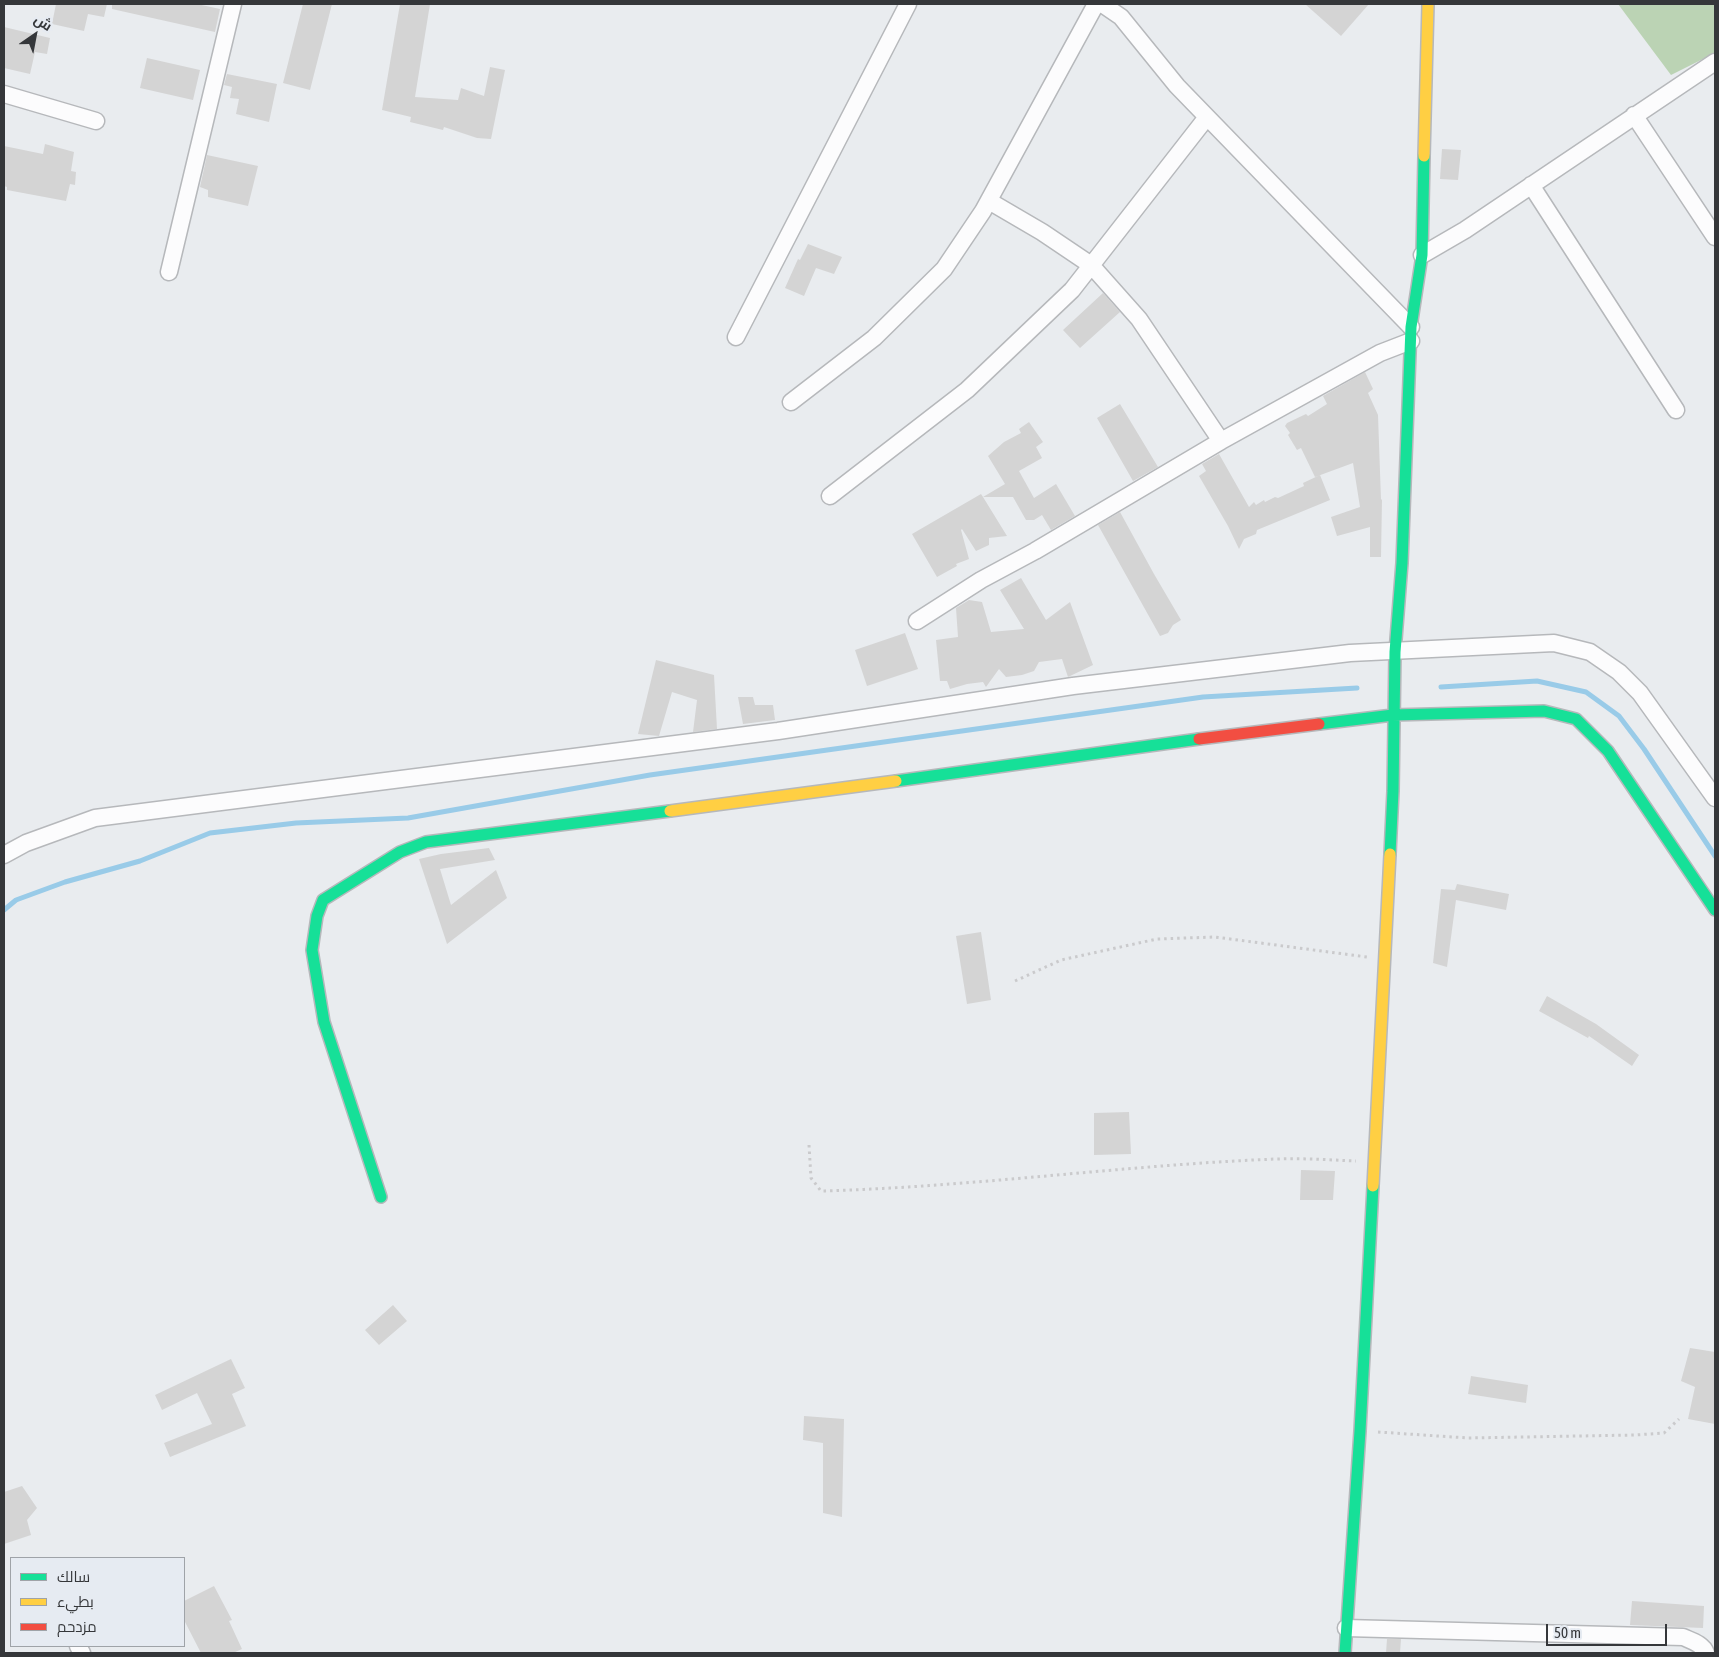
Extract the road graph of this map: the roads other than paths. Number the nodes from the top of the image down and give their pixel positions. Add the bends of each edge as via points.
1 (233, 4) edge
2 (908, 4) edge
3 (1096, 4) edge
4 (1102, 4) edge
5 (1428, 4) edge
6 (1715, 62) edge
7 (4, 94) edge
8 (1634, 115) junction
9 (1207, 117) junction
10 (96, 121) dead end
11 (1531, 186) junction
12 (989, 200) junction
13 (1715, 237) edge
14 (1422, 255) junction
15 (1091, 266) junction
16 (169, 272) dead end
17 (1411, 334) junction
18 (736, 337) dead end
19 (791, 402) dead end
20 (1676, 410) dead end
21 (1221, 441) junction
22 (830, 496) dead end
23 (917, 621) dead end
24 (1395, 652) junction
25 (1393, 715) junction
26 (1715, 798) edge
27 (4, 855) edge
28 (1715, 910) edge
29 (381, 1197) dead end
30 (1346, 1628) junction
31 (1345, 1653) edge
32 (1706, 1653) edge

1 - 16 street
2 - 18 street
3 - 12 street
4 - 9 street via 1121,17 1177,86
5 - 14 street
6 - 8 street
7 - 10 street
8 - 11 street
8 - 13 street
9 - 15 street
9 - 17 street
11 - 14 street
11 - 20 street
12 - 15 street
12 - 19 street via 944,269 874,338
14 - 17 street
15 - 21 street via 1139,319
15 - 22 street via 1072,290 967,390
17 - 21 street
17 - 24 street via 1402,563
21 - 23 street via 981,580
24 - 25 street
24 - 26 street via 1554,643 1590,652 1619,672 1640,693
24 - 27 street via 1350,653 1074,686 778,731 95,818 26,843
25 - 28 street via 1544,711 1576,719 1608,751
25 - 29 street via 426,842 400,852 323,900 312,950 324,1022
25 - 30 street via 1394,791 1360,1431
30 - 31 street
30 - 32 street via 1683,1637 1698,1644

